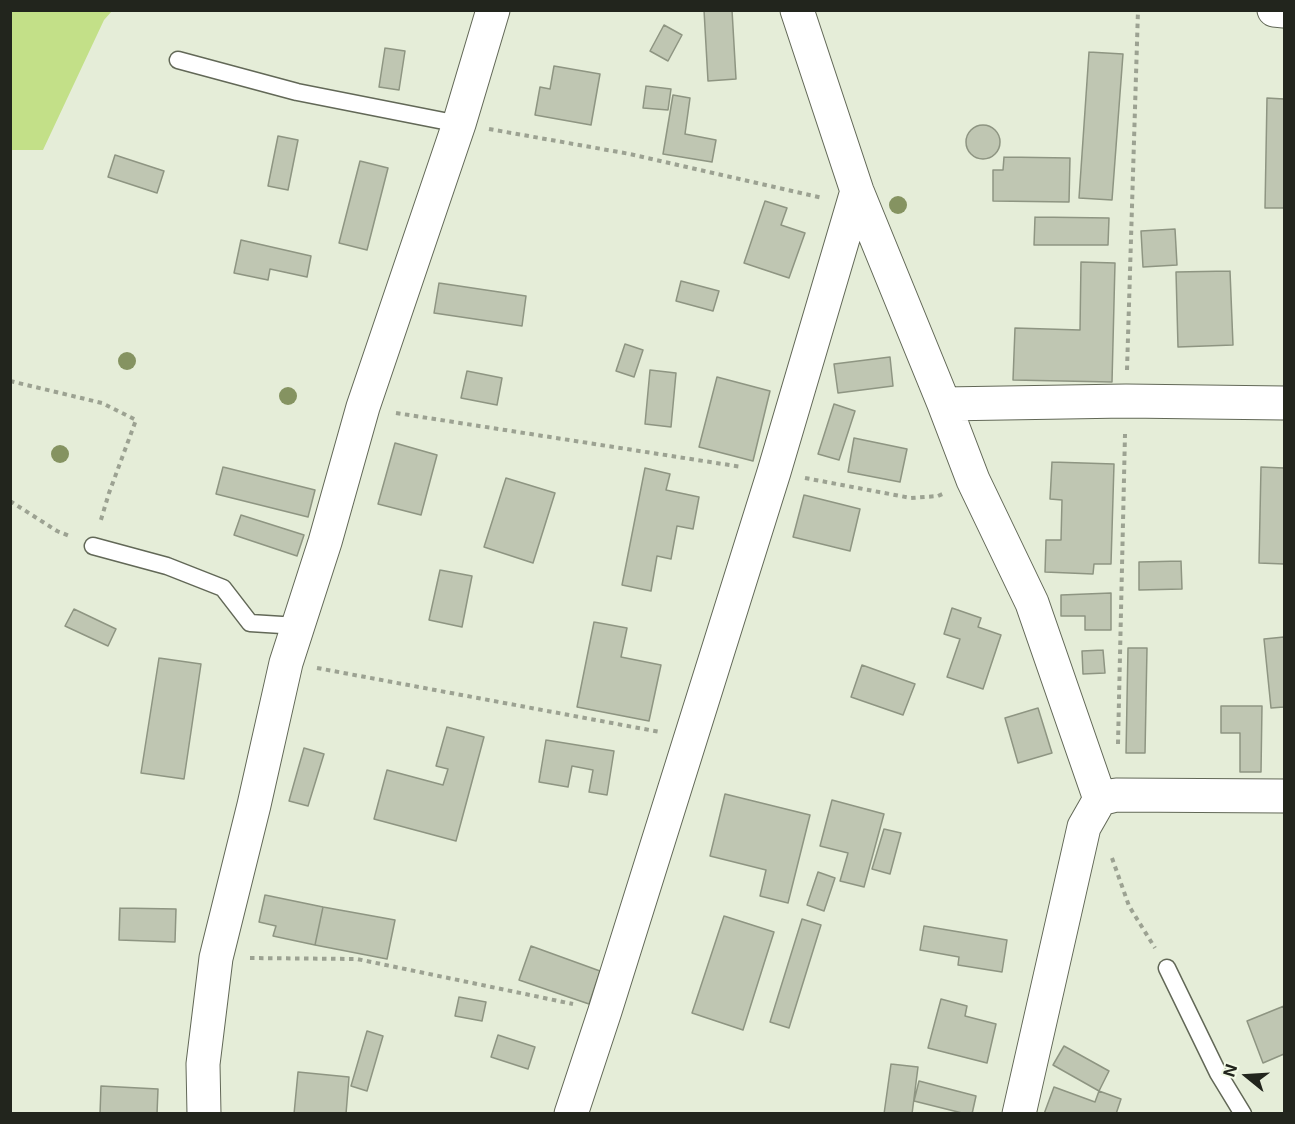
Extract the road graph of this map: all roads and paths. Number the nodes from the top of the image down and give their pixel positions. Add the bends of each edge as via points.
1 (493, 10) edge
2 (797, 10) edge
3 (1138, 10) edge
4 (1274, 10) edge
5 (1284, 11) edge
6 (178, 60) dead end
7 (459, 124) junction
8 (855, 197) junction
9 (10, 381) edge
10 (1126, 401) junction
11 (1284, 403) edge
12 (944, 404) junction
13 (363, 408) junction
14 (774, 472) junction
15 (973, 480) junction
16 (10, 501) edge
17 (93, 546) junction
18 (298, 626) junction
19 (286, 663) junction
20 (691, 738) junction
21 (1284, 796) edge
22 (1108, 797) junction
23 (1084, 827) junction
24 (216, 958) junction
25 (1167, 968) joint
26 (605, 1011) junction
27 (204, 1113) edge
28 (571, 1113) edge
29 (1018, 1113) edge
30 (1244, 1113) edge

1 - 7 street
2 - 8 street
3 - 10 path
4 - 5 street
6 - 7 lane via 297,92
7 - 8 path via 630,154 806,195
7 - 13 street
8 - 12 street
8 - 14 street
9 - 17 path via 102,403 136,420
10 - 11 street
10 - 12 street
10 - 22 path
12 - 15 street
13 - 14 path
13 - 18 street
14 - 15 path via 911,498 938,496
14 - 20 street
15 - 22 street via 1032,603
16 - 17 path via 57,531
17 - 18 lane via 167,566 224,588 250,623
18 - 19 street
19 - 20 path
19 - 24 street
20 - 26 street
21 - 22 street
22 - 23 street
23 - 25 path via 1109,848 1129,906
23 - 29 street
24 - 26 path via 357,959
24 - 27 street via 203,1064
25 - 30 lane via 1218,1073
26 - 28 street

